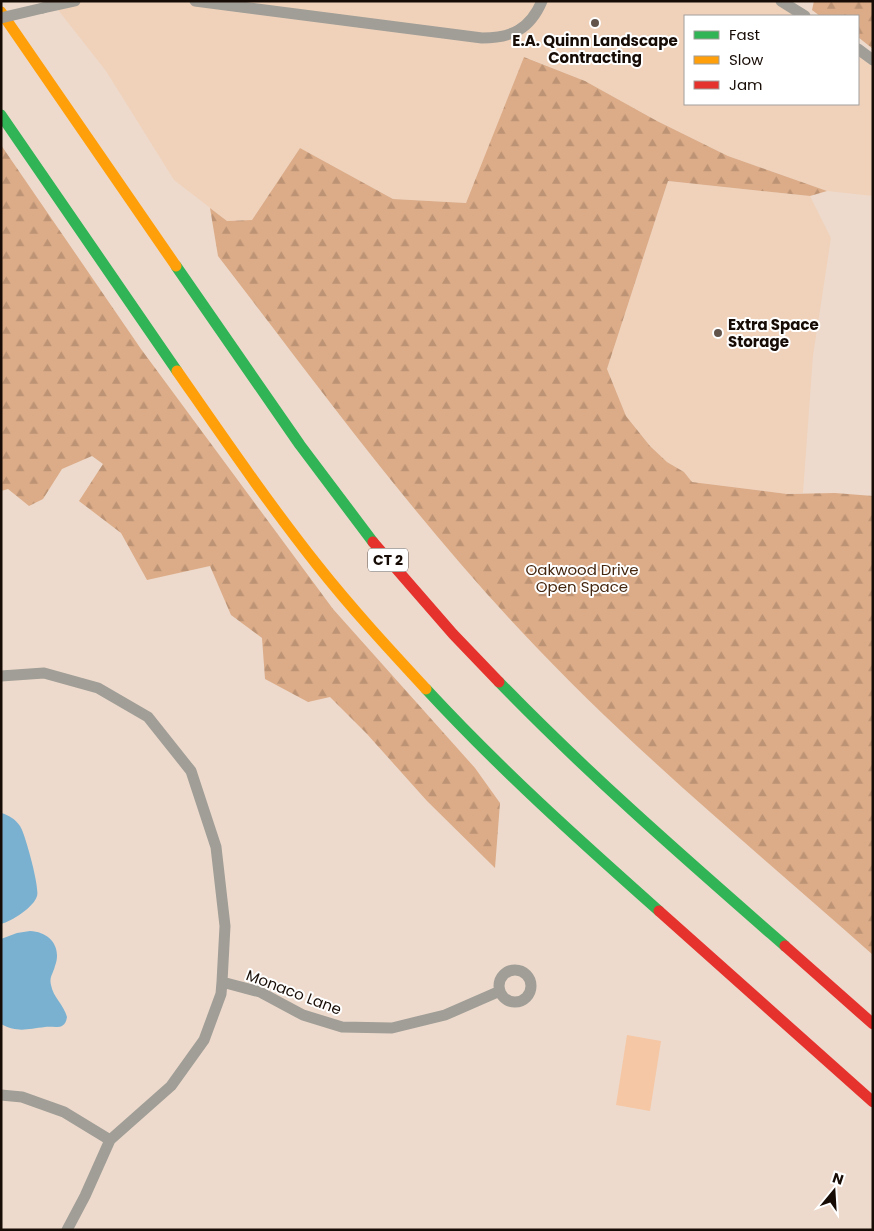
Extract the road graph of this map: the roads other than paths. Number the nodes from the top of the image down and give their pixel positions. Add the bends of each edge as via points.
1 (75, 1) edge
2 (195, 1) edge
3 (542, 1) edge
4 (781, 1) edge
5 (1, 12) edge
6 (803, 15) edge
7 (1, 18) edge
8 (859, 50) edge
9 (873, 60) edge
10 (1, 115) edge
11 (1, 676) edge
12 (222, 982) junction
13 (500, 991) dead end
14 (873, 1024) edge
15 (1, 1095) edge
16 (873, 1102) edge
17 (110, 1140) junction
18 (67, 1230) edge

1 - 7 street, bridge
2 - 3 street via 492,38 523,28
4 - 6 street
5 - 14 highway, CT 2 via 292,434 412,588 511,696 567,751
8 - 9 street
10 - 16 highway via 262,493 324,574 395,656 471,738 538,803
11 - 12 street via 44,673 98,688 148,717 191,771 216,847 225,926
12 - 13 street, Monaco Lane via 260,992 303,1015 342,1027 392,1028 446,1015
12 - 17 street via 221,994 200,1046 171,1086
15 - 17 street via 22,1097 64,1112
17 - 18 street

